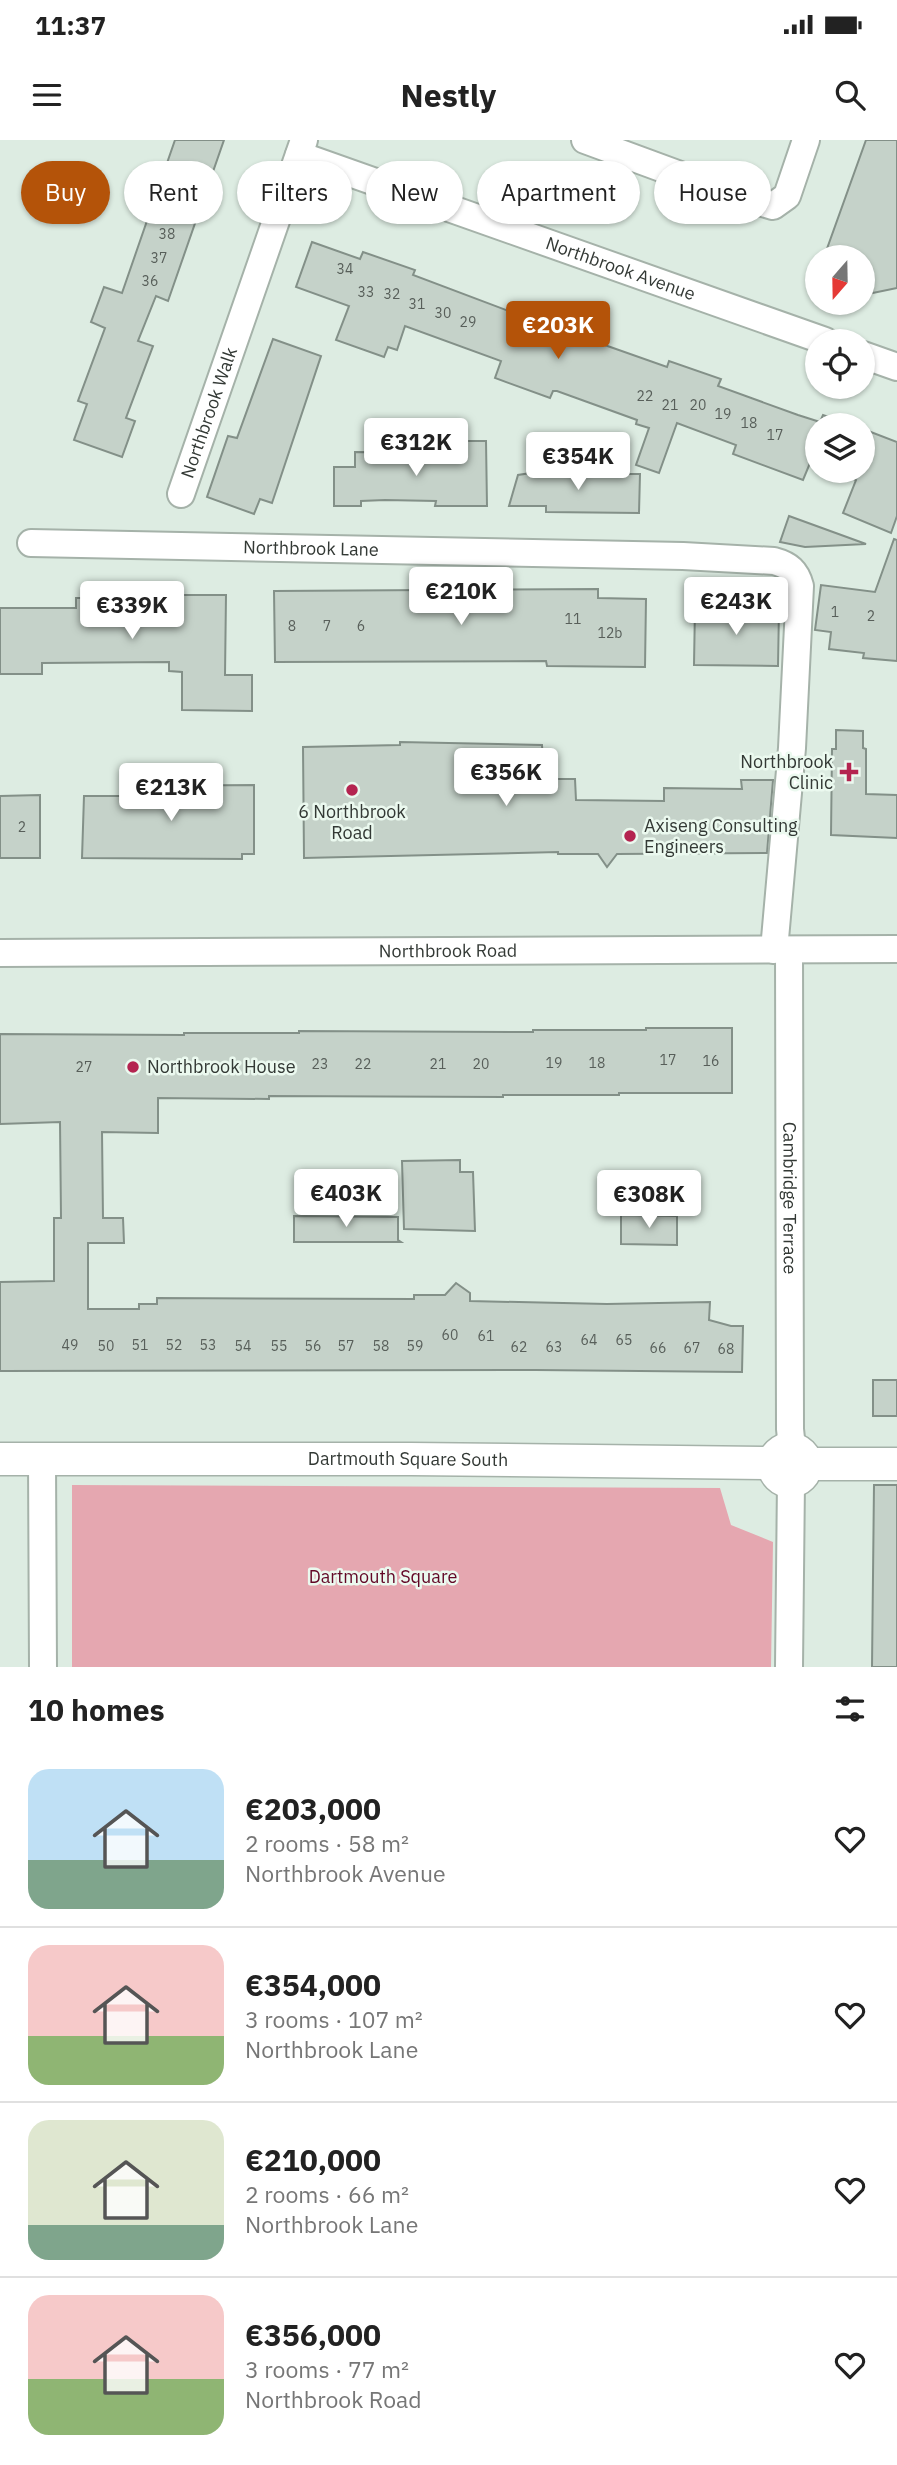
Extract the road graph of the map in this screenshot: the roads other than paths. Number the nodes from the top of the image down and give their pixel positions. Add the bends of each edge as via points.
1 (585, 140) edge
2 (806, 140) edge
3 (302, 148) edge
4 (239, 332) joint
5 (805, 334) edge
6 (875, 360) edge
7 (897, 368) edge
8 (181, 494) dead end
9 (31, 543) dead end
10 (897, 949) edge
11 (781, 950) junction
12 (0, 953) edge
13 (0, 1459) edge
14 (42, 1459) junction
15 (791, 1464) junction
16 (897, 1464) edge
17 (43, 1667) edge
18 (789, 1667) edge

1 - 2 street via 773,206 787,196
3 - 4 street, Northbrook Avenue
3 - 5 street, Northbrook Avenue
4 - 8 street, Northbrook Walk
6 - 7 street
9 - 11 street, Northbrook Lane via 683,556 774,561 787,566 797,574 800,586
10 - 11 street, Northbrook Road
11 - 12 street, Northbrook Road
11 - 15 street, Cambridge Terrace
13 - 14 street, Dartmouth Square South
14 - 15 street, Dartmouth Square South
14 - 17 street
15 - 16 street, Dartmouth Square South
15 - 18 street, Cambridge Terrace

